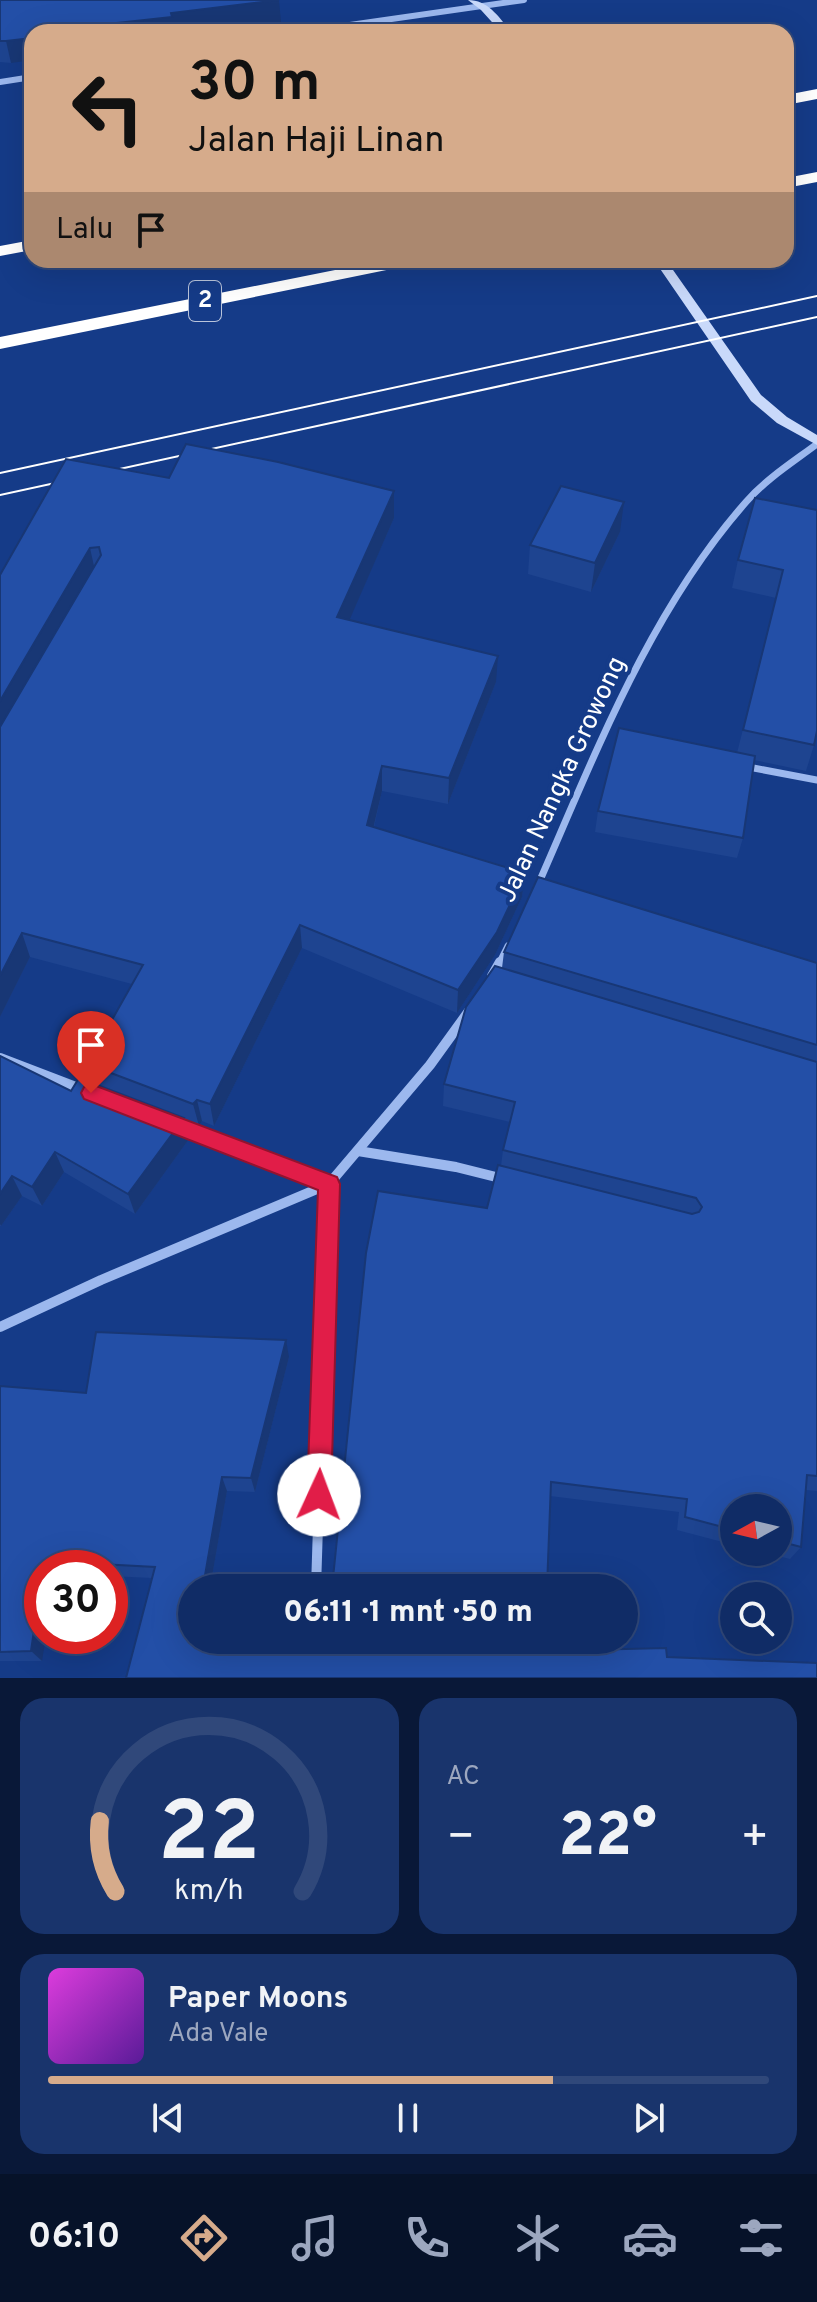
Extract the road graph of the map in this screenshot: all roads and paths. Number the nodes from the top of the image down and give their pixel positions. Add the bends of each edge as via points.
1 (473, 0) edge
2 (524, 0) edge
3 (485, 8) junction
4 (362, 24) edge
5 (499, 24) edge
6 (24, 78) edge
7 (0, 82) edge
8 (817, 94) edge
9 (794, 98) edge
10 (817, 177) edge
11 (794, 181) edge
12 (24, 246) edge
13 (0, 251) edge
14 (371, 268) edge
15 (665, 268) edge
16 (0, 343) edge
17 (817, 443) edge
18 (747, 501) junction
19 (761, 504) edge
20 (604, 739) junction
21 (619, 742) edge
22 (726, 763) edge
23 (817, 780) edge
24 (535, 893) edge
25 (516, 931) edge
26 (505, 985) edge
27 (473, 1004) edge
28 (0, 1058) edge
29 (91, 1093) edge
30 (165, 1122) edge
31 (358, 1151) junction
32 (517, 1182) edge
33 (329, 1184) junction
34 (0, 1327) edge
35 (316, 1574) edge

1 - 3 street
2 - 3 street
3 - 4 street
3 - 5 street
6 - 7 street
8 - 9 highway
10 - 11 highway
12 - 13 highway
14 - 16 highway, 2
15 - 17 street via 756,398
17 - 18 street, Jalan Nangka Growong
18 - 19 street
18 - 20 street, Jalan Nangka Growong via 679,594
20 - 21 street
20 - 24 street, Jalan Nangka Growong
22 - 23 street
25 - 26 street, Jalan Nangka Growong via 490,980
27 - 31 street
28 - 29 street
30 - 33 street
31 - 32 street
31 - 33 street
33 - 34 street
33 - 35 street

